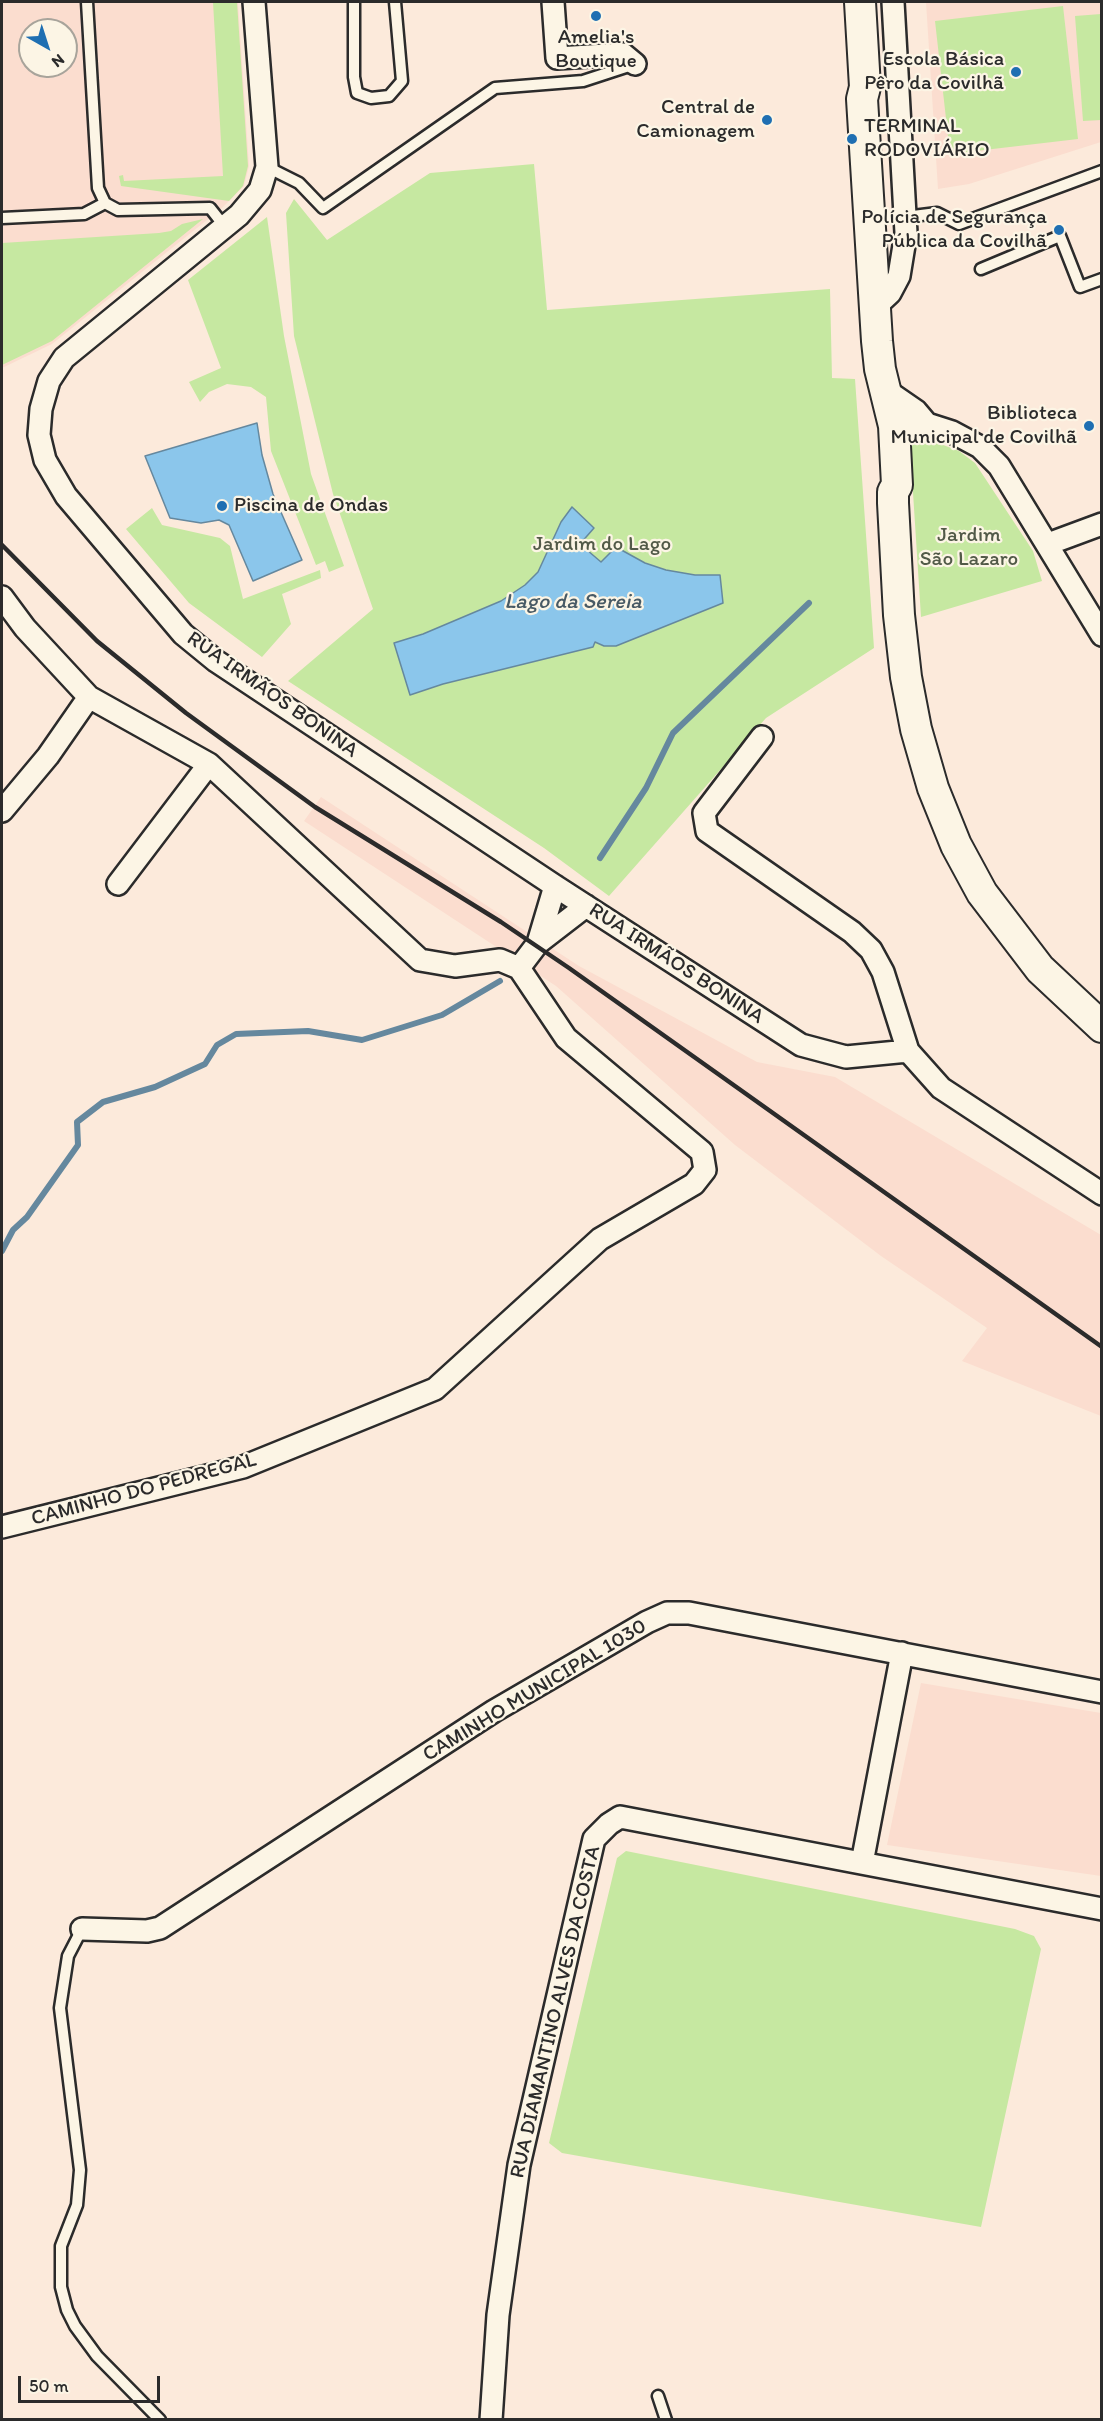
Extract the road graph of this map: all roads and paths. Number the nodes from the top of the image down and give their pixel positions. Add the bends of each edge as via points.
1 (87, 2) edge
2 (254, 2) edge
3 (354, 2) edge
4 (395, 2) edge
5 (553, 2) edge
6 (860, 2) edge
7 (893, 2) edge
8 (635, 64) joint
9 (267, 167) junction
10 (1101, 171) edge
11 (105, 203) junction
12 (905, 217) junction
13 (2, 218) edge
14 (225, 227) junction
15 (981, 269) dead end
16 (1101, 279) edge
17 (875, 307) junction
18 (888, 403) junction
19 (927, 423) junction
20 (893, 492) junction
21 (1101, 524) edge
22 (1048, 544) junction
23 (2, 597) edge
24 (1101, 635) edge
25 (89, 697) junction
26 (762, 737) dead end
27 (209, 764) junction
28 (2, 811) edge
29 (118, 884) dead end
30 (555, 886) junction
31 (586, 906) junction
32 (538, 943) junction
33 (519, 968) junction
34 (1101, 1027) edge
35 (908, 1052) junction
36 (1101, 1194) edge
37 (2, 1527) edge
38 (902, 1653) junction
39 (1101, 1692) edge
40 (862, 1863) junction
41 (1101, 1909) edge
42 (82, 1929) joint
43 (658, 2396) dead end
44 (160, 2420) edge
45 (491, 2420) edge
46 (666, 2420) edge

1 - 11 lane via 98,188
2 - 9 street, RUA IRMÃOS BONINA
3 - 4 lane via 354,77 357,93 370,98 389,96 402,81
5 - 8 street via 557,58 623,54
6 - 17 main road
7 - 12 street
8 - 9 lane via 583,81 495,88 323,208 299,183
9 - 14 street, RUA IRMÃOS BONINA via 260,190
10 - 12 lane via 959,224 937,213
11 - 13 lane via 84,214
11 - 14 lane via 118,210 210,208
12 - 17 street via 899,276 890,293
14 - 30 street, RUA IRMÃOS BONINA via 64,358 49,381 41,409 39,435 45,460 66,496 183,634 216,661
15 - 16 lane via 1060,236 1080,287
17 - 18 main road
18 - 19 street via 916,411
18 - 19 street via 905,430
18 - 20 main road via 897,485
18 - 20 main road via 872,382 888,486
19 - 22 street via 980,447
20 - 34 main road via 906,678 933,788 960,854 1003,922 1040,969
21 - 22 street
22 - 24 street
23 - 25 street
25 - 27 street
25 - 28 street via 48,756
26 - 35 street via 704,813 707,831 852,932 871,950 883,972
27 - 29 street
27 - 33 street via 420,960 454,966 500,960
30 - 31 street, RUA IRMÃOS BONINA
30 - 32 street
31 - 32 street
31 - 35 street, RUA IRMÃOS BONINA via 801,1046 846,1057
32 - 33 street
33 - 37 street, CAMINHO DO PEDREGAL via 566,1038 702,1152 705,1170 694,1184 600,1239 435,1389 243,1467
35 - 36 street via 941,1088
38 - 39 street, CAMINHO MUNICIPAL 1030
38 - 40 street
38 - 42 street, CAMINHO MUNICIPAL 1030 via 689,1613 667,1613 494,1711 160,1928
40 - 41 street, RUA DIAMANTINO ALVES DA COSTA
40 - 45 street, RUA DIAMANTINO ALVES DA COSTA via 620,1817 594,1839 519,2165 498,2315
42 - 44 lane via 68,1956 60,2008 80,2170 77,2205 61,2246 61,2287 71,2318 97,2356
43 - 46 lane

